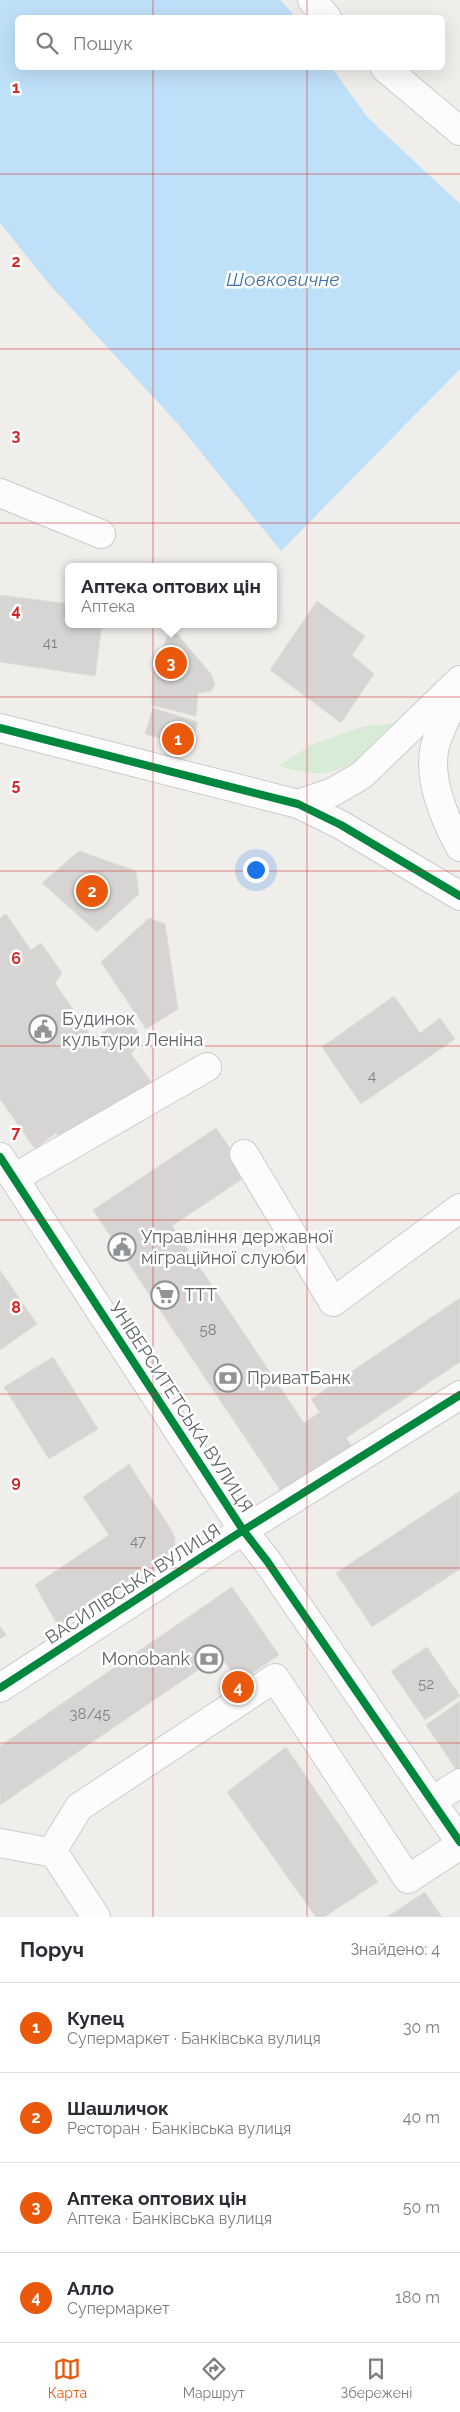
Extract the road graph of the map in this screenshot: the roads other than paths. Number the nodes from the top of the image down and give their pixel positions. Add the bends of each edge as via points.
1 (312, 0) edge
2 (324, 15) edge
3 (387, 70) edge
4 (460, 131) edge
5 (0, 493) edge
6 (101, 534) dead end
7 (460, 680) edge
8 (460, 688) edge
9 (0, 728) edge
10 (298, 804) junction
11 (460, 847) edge
12 (460, 896) edge
13 (207, 1067) dead end
14 (244, 1154) dead end
15 (7, 1167) edge
16 (460, 1208) edge
17 (460, 1395) edge
18 (243, 1530) junction
19 (0, 1688) edge
20 (460, 1783) edge
21 (432, 1801) junction
22 (0, 1843) edge
23 (460, 1844) edge
24 (51, 1852) junction
25 (96, 1917) edge

1 - 2 street
3 - 4 street
5 - 6 street
7 - 10 street via 362,775 333,792
8 - 11 street via 435,747 435,783 448,826
9 - 10 street
10 - 12 street via 341,825
13 - 15 street
14 - 16 street via 333,1302
15 - 18 street, УНІВЕРСИТЕТСЬКА ВУЛИЦЯ
17 - 18 street, ВАСИЛІВСЬКА ВУЛИЦЯ
18 - 19 street, ВАСИЛІВСЬКА ВУЛИЦЯ
18 - 21 street, УНІВЕРСИТЕТСЬКА ВУЛИЦЯ
20 - 21 street
21 - 23 street, УНІВЕРСИТЕТСЬКА ВУЛИЦЯ
22 - 24 street
23 - 24 street via 408,1879 275,1678 79,1807
24 - 25 street

